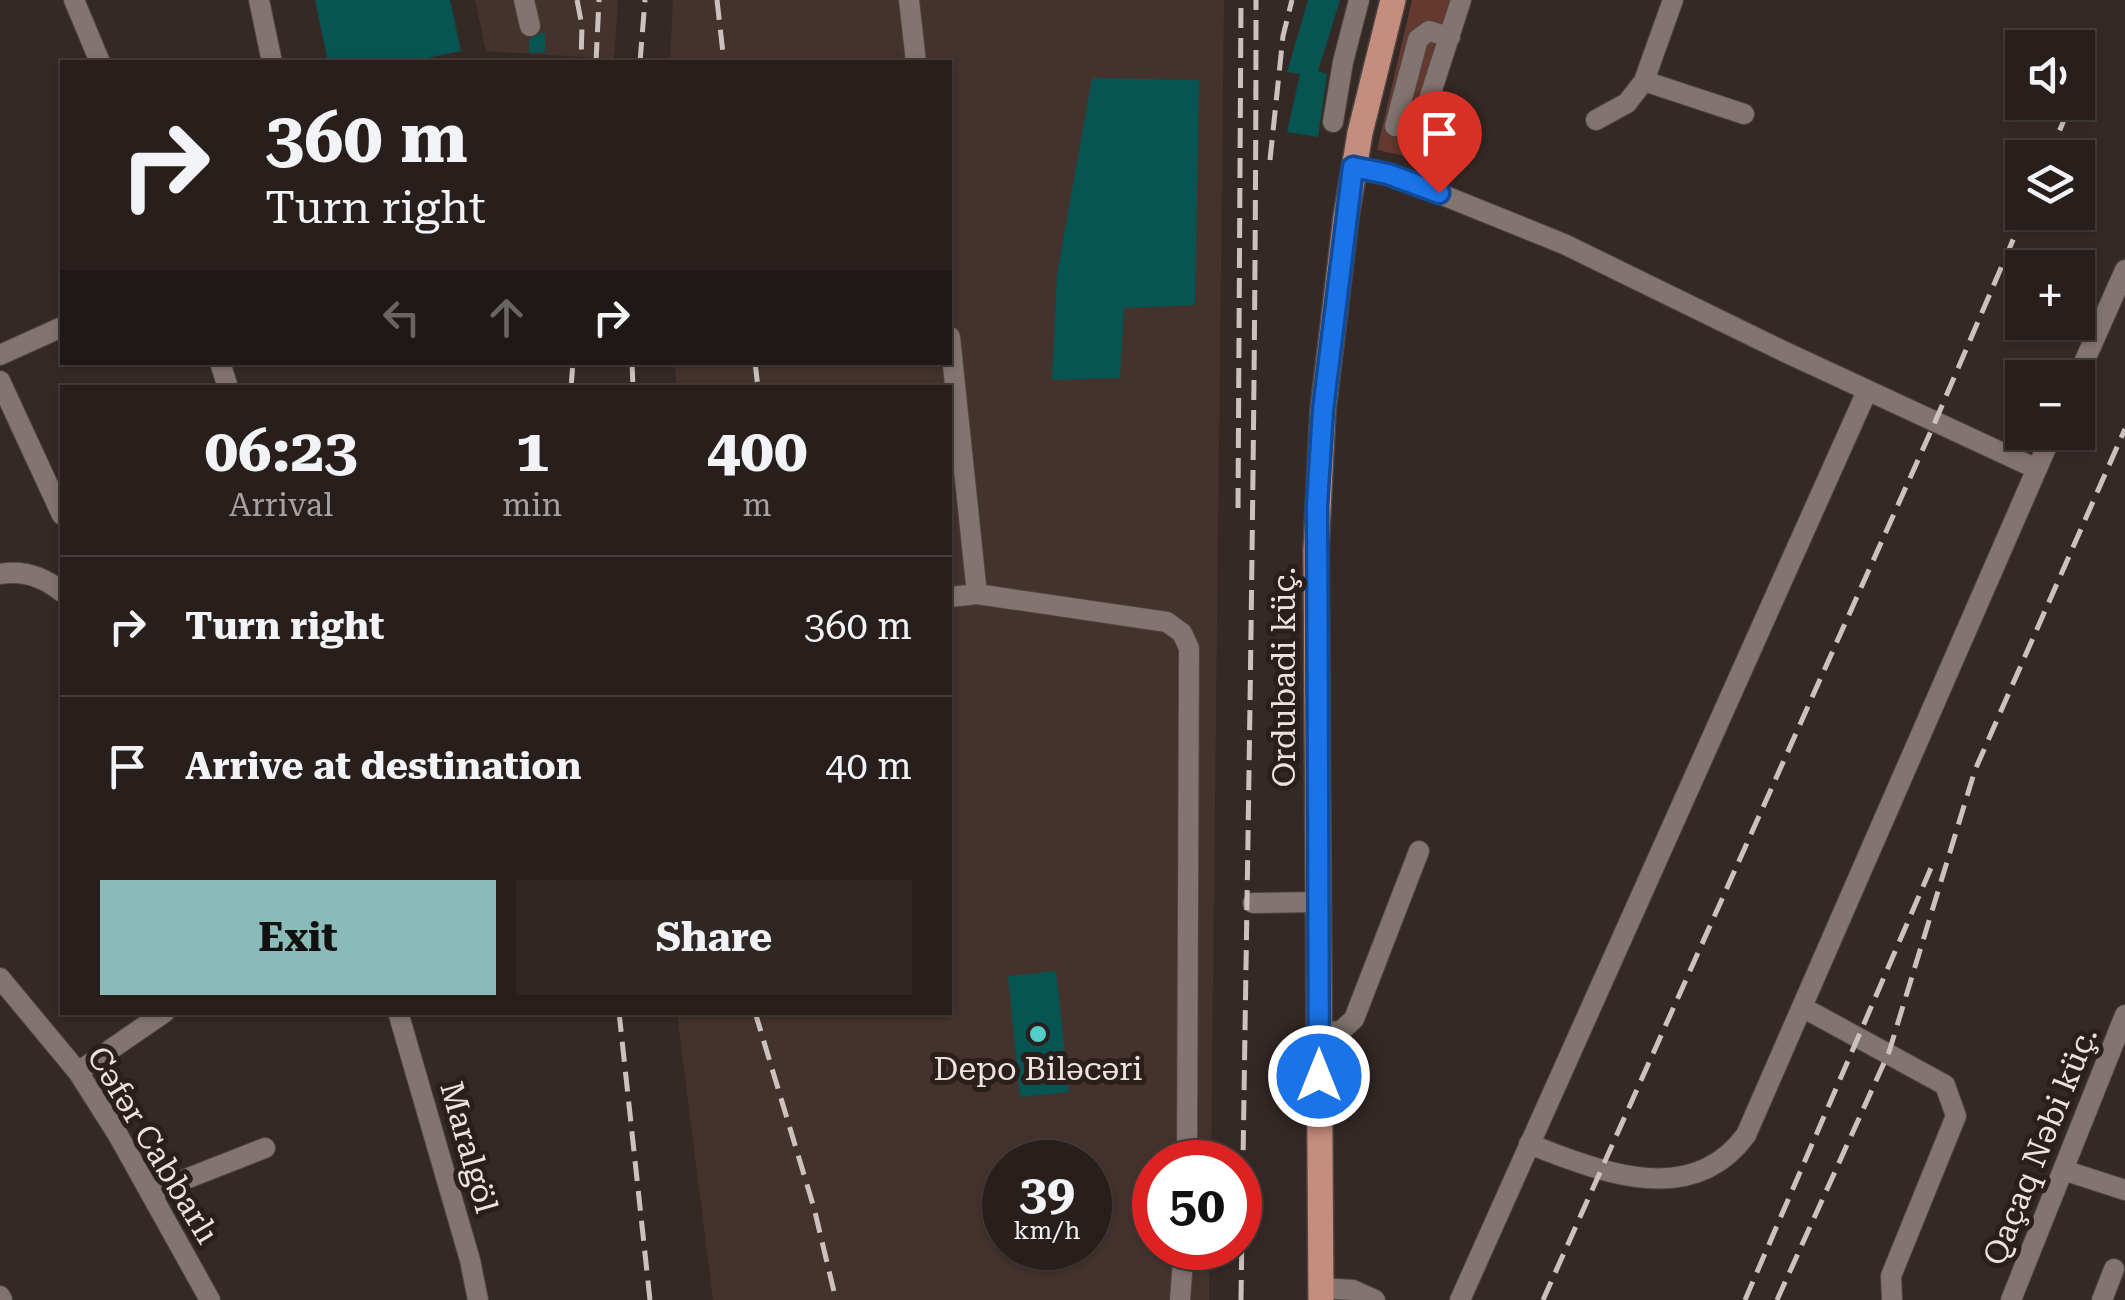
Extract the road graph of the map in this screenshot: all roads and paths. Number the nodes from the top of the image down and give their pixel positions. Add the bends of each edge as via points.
1 (74, 0) edge
2 (260, 0) edge
3 (524, 0) edge
4 (909, 0) edge
5 (1359, 0) edge
6 (1393, 0) edge
7 (1462, 0) edge
8 (1667, 2) edge
9 (1352, 24) junction
10 (530, 26) dead end
11 (1385, 32) junction
12 (1450, 36) junction
13 (99, 60) edge
14 (272, 60) edge
15 (916, 60) edge
16 (1644, 82) junction
17 (1428, 102) dead end
18 (1744, 114) dead end
19 (1596, 120) dead end
20 (1333, 122) dead end
21 (1395, 126) dead end
22 (1353, 167) junction
23 (2125, 270) edge
24 (60, 328) edge
25 (952, 354) edge
26 (0, 356) edge
27 (2086, 360) edge
28 (0, 381) edge
29 (1867, 391) junction
30 (2045, 450) edge
31 (2037, 469) junction
32 (60, 511) edge
33 (0, 574) edge
34 (60, 590) edge
35 (976, 594) junction
36 (952, 596) edge
37 (1419, 851) dead end
38 (1318, 902) junction
39 (1252, 903) dead end
40 (0, 978) edge
41 (1802, 1007) junction
42 (161, 1015) edge
43 (399, 1015) edge
44 (2125, 1015) edge
45 (1318, 1034) junction
46 (78, 1072) junction
47 (1187, 1140) edge
48 (1529, 1144) junction
49 (264, 1148) dead end
50 (2063, 1170) junction
51 (2125, 1190) edge
52 (150, 1193) junction
53 (2114, 1269) dead end
54 (1182, 1270) edge
55 (1321, 1294) edge
56 (210, 1300) edge
57 (478, 1300) edge
58 (1180, 1300) edge
59 (1375, 1300) edge
60 (1460, 1300) edge
61 (1892, 1300) edge
62 (2011, 1300) edge
63 (2102, 1300) edge

1 - 13 street
2 - 14 street
3 - 10 street
4 - 15 street
5 - 9 street
6 - 11 main road, Ordubadi küç.
7 - 12 street
8 - 16 street
9 - 11 street
9 - 20 street
11 - 22 main road, Ordubadi küç.
12 - 17 street
12 - 21 street via 1428,30 1418,39
16 - 18 street
16 - 19 street via 1627,103
22 - 29 street via 1403,179 1564,244
22 - 38 main road, Ordubadi küç. via 1317,505
23 - 27 street
24 - 26 street
25 - 35 street
28 - 32 street
29 - 31 street
29 - 48 street
30 - 31 street
31 - 41 street
33 - 34 street via 16,571
35 - 36 street
35 - 47 street via 1166,622 1189,648
37 - 45 street via 1354,1019 1341,1031
38 - 39 street
38 - 45 main road, Ordubadi küç.
40 - 46 street, Cəfər Cabbarlı
41 - 48 street via 1746,1135 1713,1166 1669,1177 1623,1176
41 - 61 street via 1945,1085 1953,1102 1956,1116 1891,1276
42 - 46 street
43 - 57 street, Maralgöl
44 - 50 street, Qaçaq Nəbi küç.
45 - 55 main road, Ordubadi küç.
46 - 52 street, Cəfər Cabbarlı
48 - 60 street
49 - 52 street
50 - 51 street
50 - 62 street, Qaçaq Nəbi küç.
52 - 56 street, Cəfər Cabbarlı
53 - 63 street
54 - 58 street
55 - 59 street via 1353,1290

